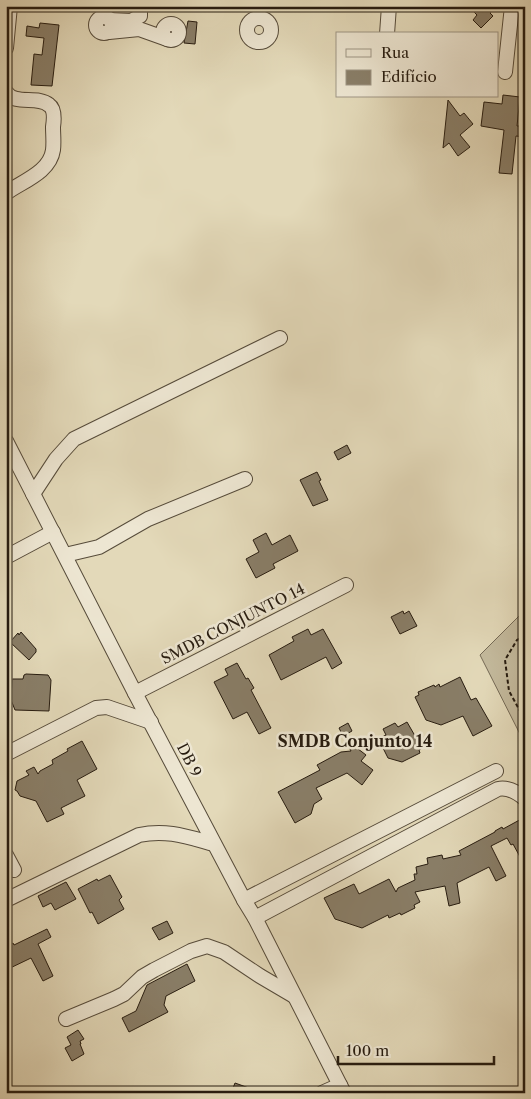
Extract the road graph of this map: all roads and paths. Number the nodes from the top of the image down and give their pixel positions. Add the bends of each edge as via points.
1 (10, 6) edge
2 (389, 6) edge
3 (512, 6) edge
4 (140, 11) edge
5 (386, 32) edge
6 (6, 48) edge
7 (505, 72) dead end
8 (6, 92) edge
9 (6, 192) edge
10 (280, 338) dead end
11 (6, 441) edge
12 (244, 479) dead end
13 (34, 494) junction
14 (53, 532) junction
15 (65, 555) junction
16 (6, 557) edge
17 (346, 585) dead end
18 (525, 636) edge
19 (135, 693) junction
20 (525, 720) edge
21 (151, 722) junction
22 (6, 754) edge
23 (496, 770) dead end
24 (525, 799) edge
25 (214, 844) junction
26 (6, 855) edge
27 (14, 870) dead end
28 (6, 900) edge
29 (244, 900) junction
30 (255, 918) junction
31 (294, 996) junction
32 (66, 1019) dead end
33 (342, 1089) edge
34 (322, 1093) edge

1 - 6 street
2 - 5 street
3 - 7 street
4 - 4 street via 149,23 171,24 164,29 163,35 167,39 139,29 109,26 131,21
8 - 9 street via 12,98 45,102 52,108 54,118 53,150 48,164
10 - 13 street via 74,440 56,459
11 - 13 street, DB 9
12 - 15 street via 154,516 100,547
13 - 14 street, DB 9
14 - 15 street, DB 9
14 - 16 street
15 - 19 street, DB 9
17 - 19 street, SMDB CONJUNTO 14
18 - 20 path via 517,640 504,660 509,691
19 - 21 street, DB 9
21 - 22 street via 107,707 96,708
21 - 25 street, DB 9
23 - 29 street
24 - 30 street via 512,790 498,790
25 - 28 street via 175,834 154,832 139,835
25 - 29 street, DB 9
26 - 27 street
29 - 30 street, DB 9
30 - 31 street, DB 9
31 - 32 street via 224,952 207,946 154,970 124,994
31 - 33 street, DB 9
33 - 34 street

